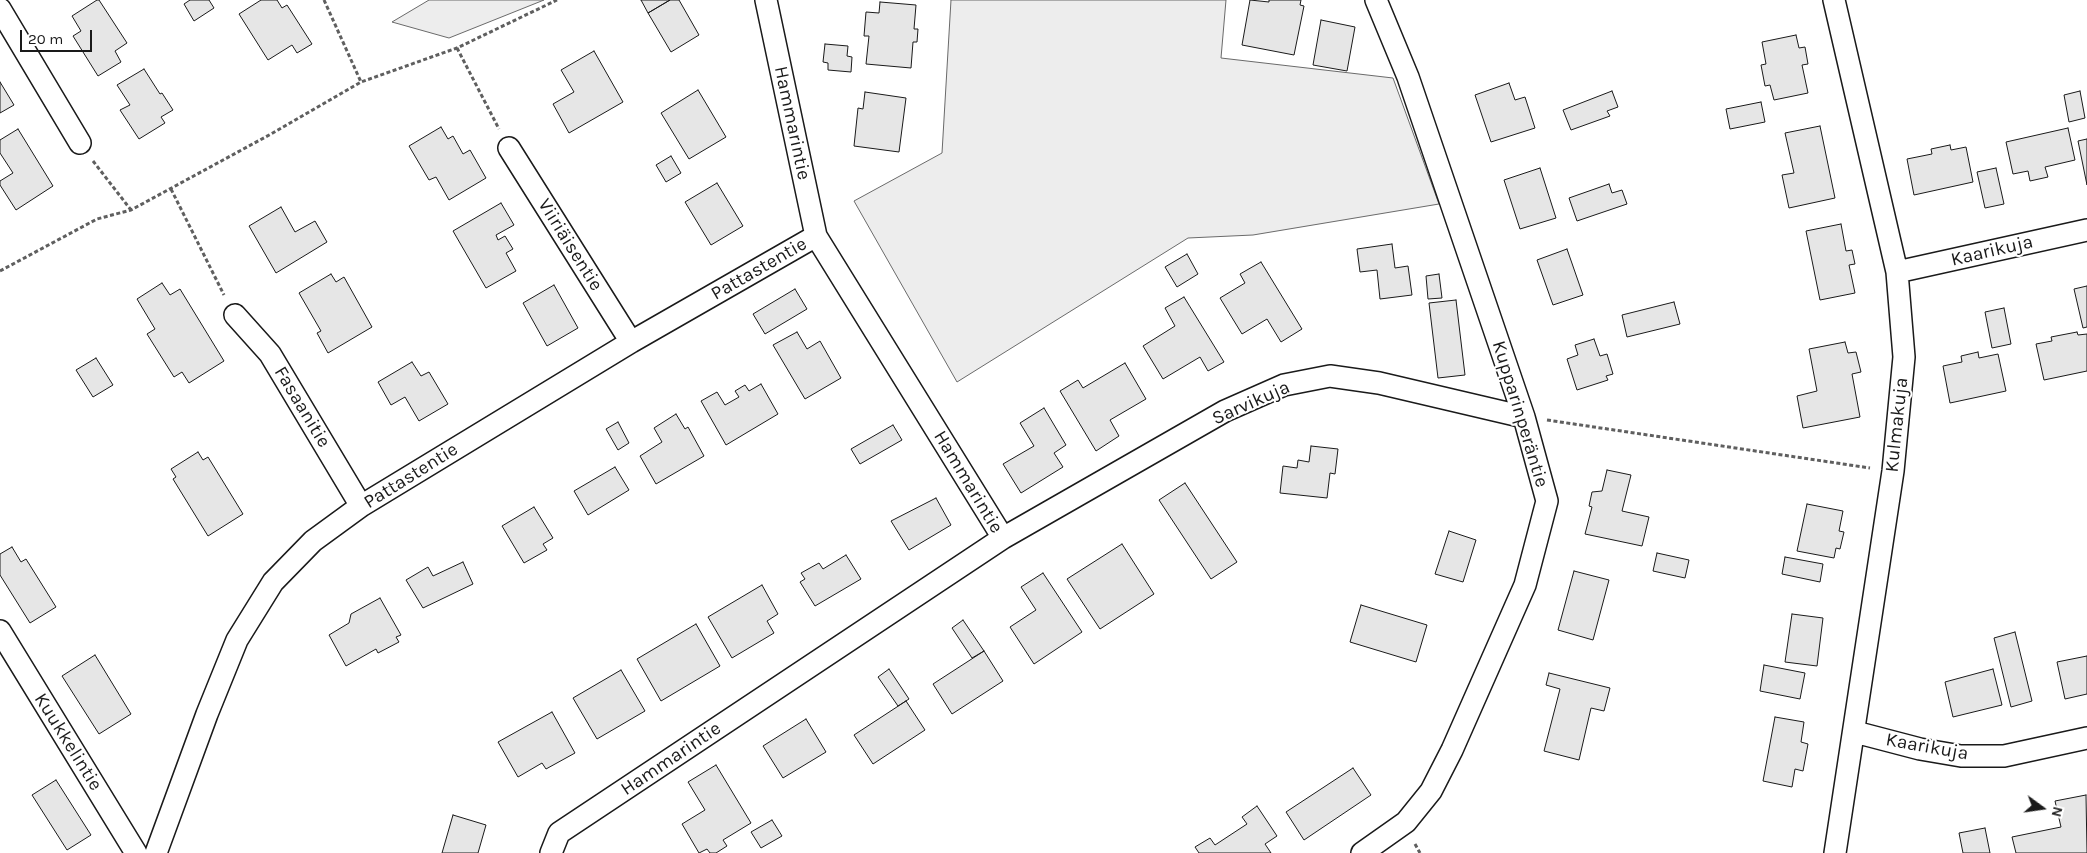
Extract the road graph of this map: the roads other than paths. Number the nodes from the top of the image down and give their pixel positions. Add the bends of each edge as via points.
1 (766, 0) edge
2 (1376, 0) edge
3 (1834, 0) edge
4 (0, 9) edge
5 (80, 143) road end
6 (509, 148) road end
7 (2087, 230) edge
8 (816, 236) junction
9 (1897, 272) junction
10 (235, 315) road end
11 (631, 342) junction
12 (1524, 417) junction
13 (361, 506) junction
14 (1003, 538) junction
15 (0, 631) edge
16 (1855, 732) junction
17 (2087, 738) edge
18 (136, 853) edge
19 (156, 853) edge
20 (552, 853) edge
21 (1362, 853) edge
22 (1835, 853) edge

1 - 8 street, Hammarintie
2 - 12 street, Kupparinperäntie via 1408,77
3 - 9 street, Kulmakuja
4 - 5 street
6 - 11 street, Viiriäisentie
7 - 9 street, Kaarikuja
8 - 11 street, Pattastentie
8 - 14 street, Hammarintie
9 - 16 street, Kulmakuja via 1904,357 1893,471
10 - 13 street, Fasaanitie via 270,354
11 - 13 street, Pattastentie
12 - 14 street, Sarvikuja via 1379,383 1330,376 1284,385 1225,411
12 - 21 street, Kupparinperäntie via 1547,501 1525,585 1431,791 1406,822
13 - 19 street, Pattastentie via 312,541 273,582 237,640
14 - 20 street, Hammarintie via 559,833
15 - 18 street, Kuukkelintie
16 - 17 street, Kaarikuja via 1961,756 2004,756
16 - 22 street, Kulmakuja

